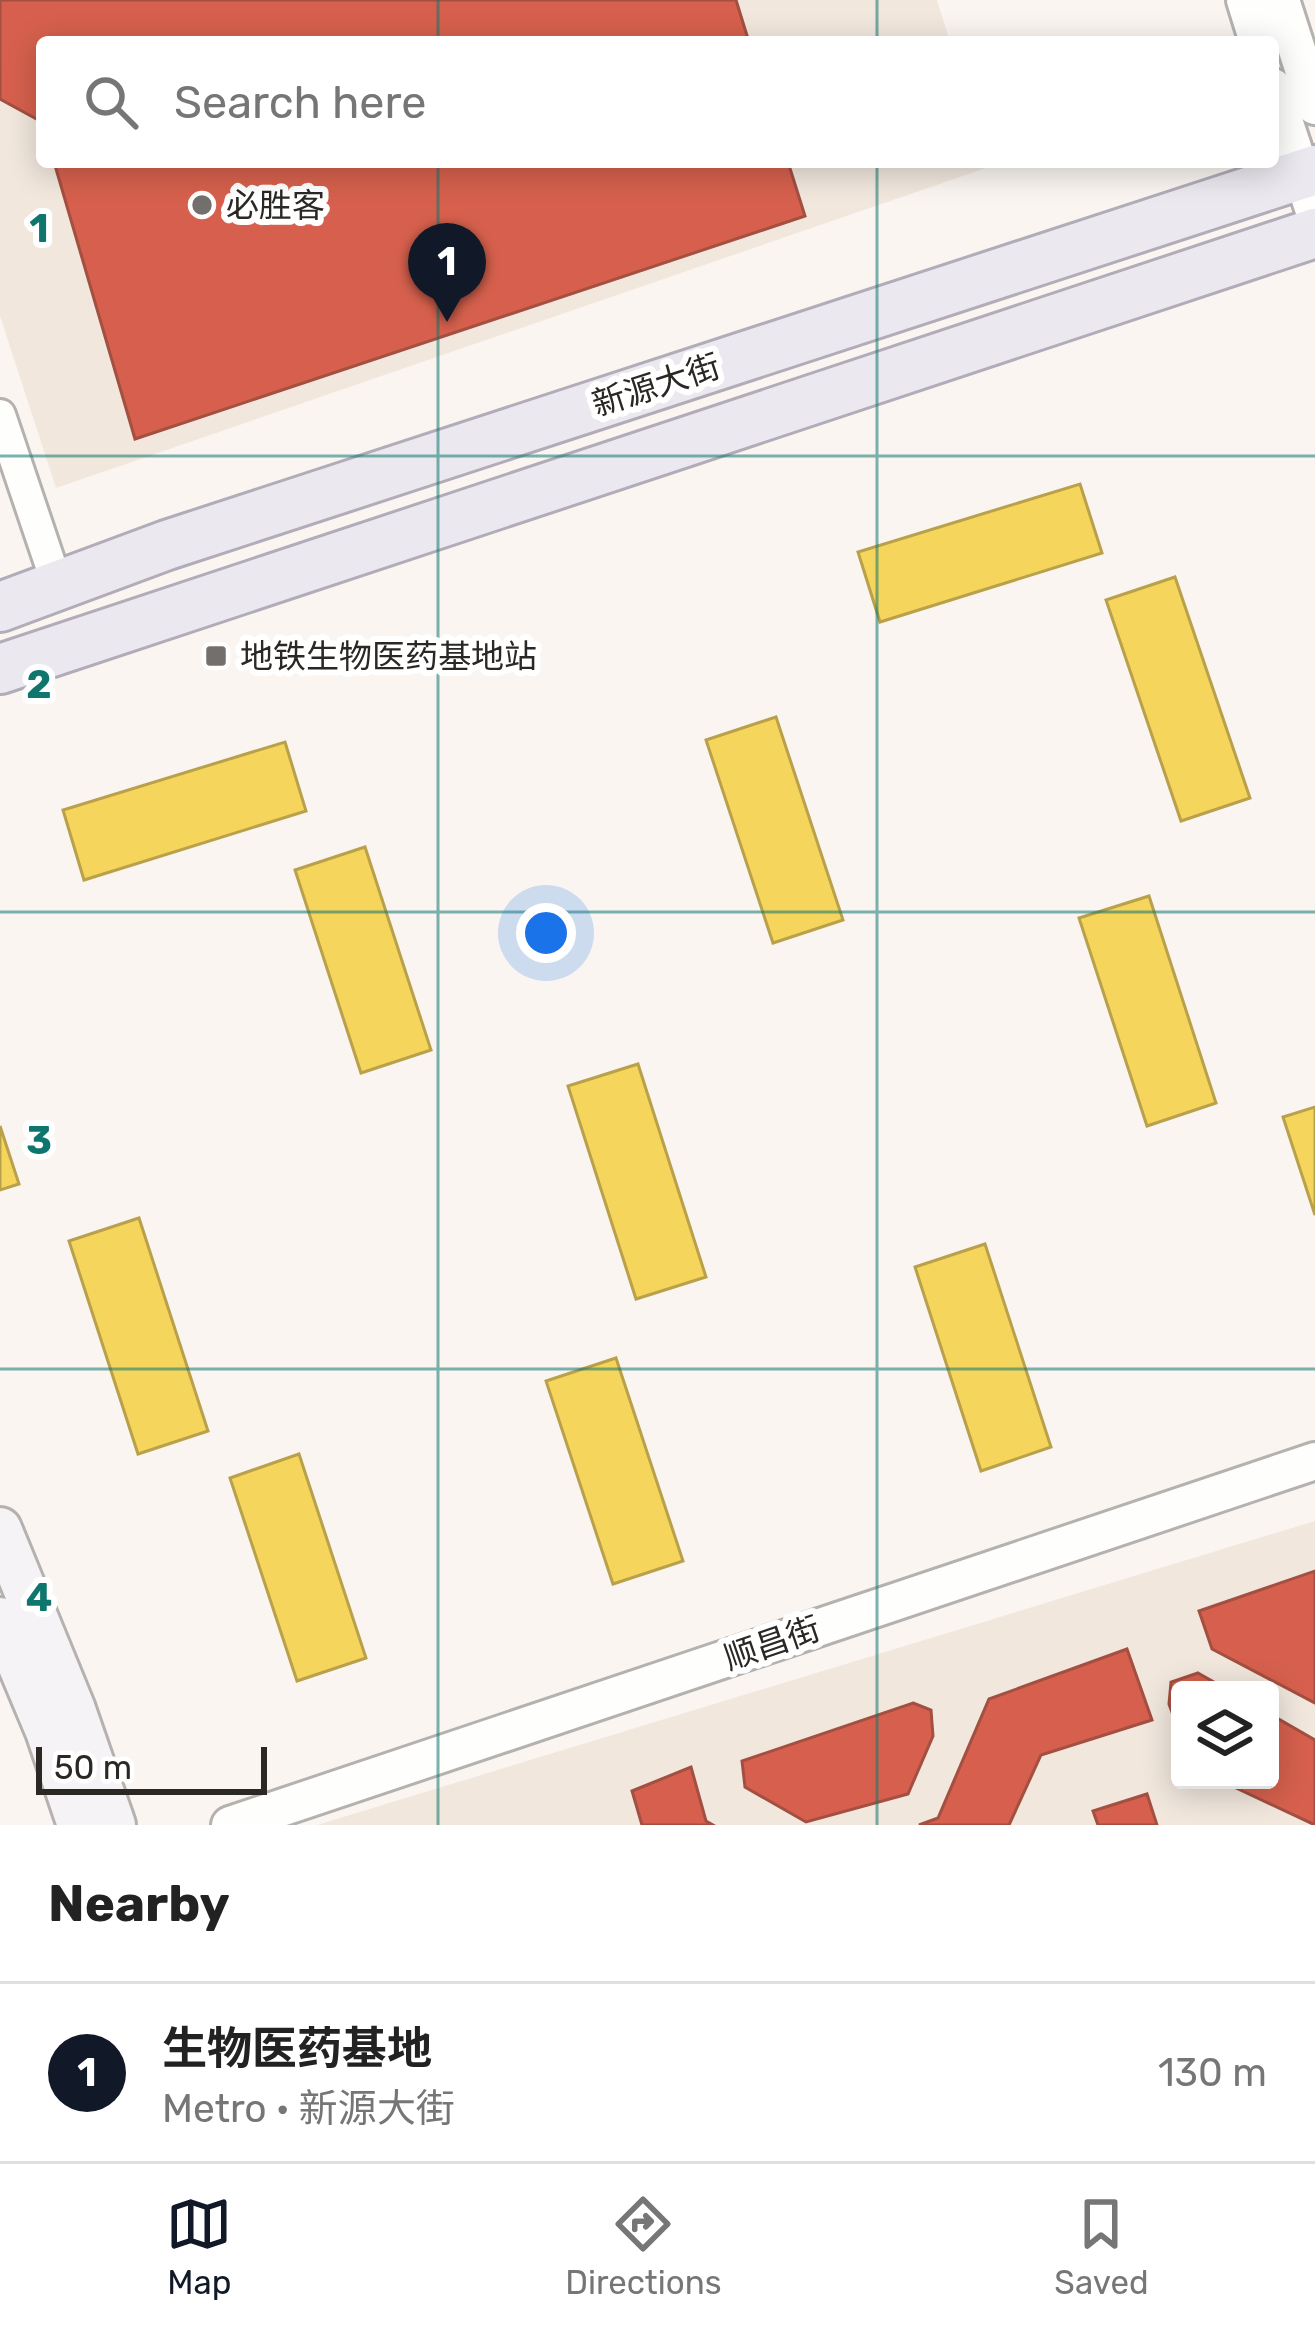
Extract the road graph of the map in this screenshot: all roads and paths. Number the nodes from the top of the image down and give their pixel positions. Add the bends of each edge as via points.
1 (1244, 0) edge
2 (1281, 0) edge
3 (1256, 36) edge
4 (1279, 103) edge
5 (1315, 106) edge
6 (1310, 186) edge
7 (1315, 233) edge
8 (0, 415) edge
9 (58, 587) junction
10 (0, 608) edge
11 (0, 669) edge
12 (1315, 1461) edge
13 (0, 1529) edge
14 (0, 1619) edge
15 (79, 1825) edge
16 (114, 1825) edge
17 (230, 1825) edge

1 - 3 street
2 - 5 street
4 - 6 street
6 - 9 main road, 新源大街 via 189,537
7 - 11 main road, 新源大街
8 - 9 street
9 - 10 main road, 新源大街
12 - 17 street, 顺昌街
13 - 16 main road
14 - 15 main road

